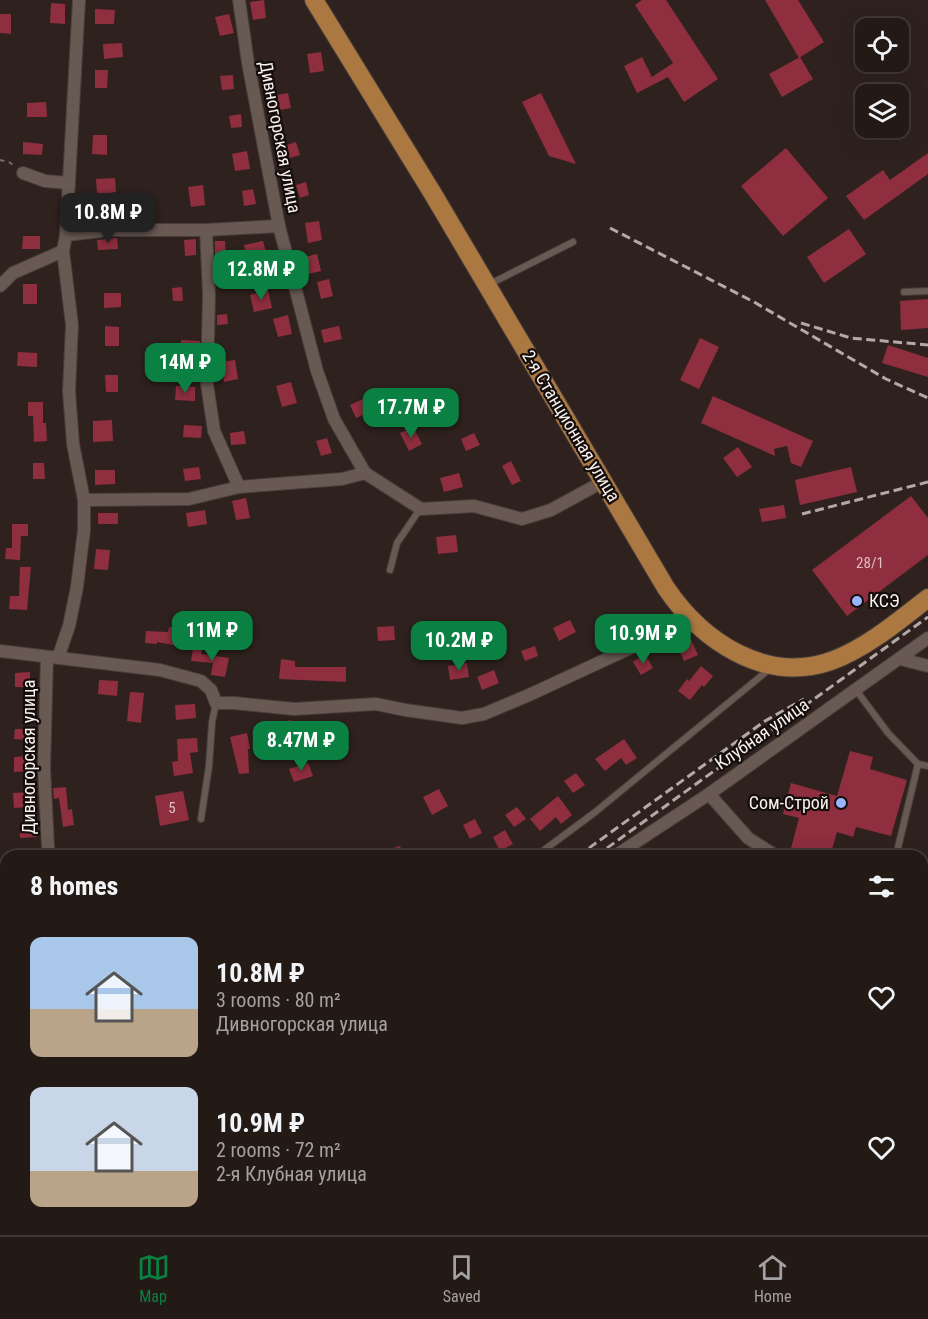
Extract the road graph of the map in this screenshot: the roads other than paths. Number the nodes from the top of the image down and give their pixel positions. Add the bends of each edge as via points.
1 (79, 0) edge
2 (239, 0) edge
3 (314, 0) edge
4 (23, 174) road end
5 (69, 183) junction
6 (279, 226) junction
7 (206, 230) junction
8 (66, 235) junction
9 (573, 242) dead end
10 (63, 251) junction
11 (488, 285) junction
12 (0, 286) edge
13 (928, 291) edge
14 (904, 292) dead end
15 (365, 472) junction
16 (604, 481) junction
17 (239, 487) junction
18 (84, 500) junction
19 (421, 508) junction
20 (390, 570) dead end
21 (928, 598) edge
22 (691, 620) junction
23 (928, 638) edge
24 (0, 651) edge
25 (52, 658) junction
26 (900, 659) junction
27 (775, 665) junction
28 (928, 666) edge
29 (855, 690) junction
30 (216, 703) junction
31 (918, 764) junction
32 (928, 766) edge
33 (709, 794) junction
34 (201, 819) dead end
35 (49, 850) edge
36 (544, 850) edge
37 (625, 850) edge
38 (767, 850) edge
39 (897, 850) edge

1 - 5 street, Дивногорская улица
2 - 6 street, Дивногорская улица
3 - 11 main road, 2-я Станционная улица
4 - 5 street
5 - 8 street, Дивногорская улица
6 - 7 street
6 - 15 street, Дивногорская улица via 317,371 334,419
7 - 8 street via 109,230
7 - 17 street via 207,384 214,431
8 - 10 street, Дивногорская улица
9 - 11 lane
10 - 12 street via 13,273
10 - 18 street, Дивногорская улица via 72,325 71,423
11 - 16 main road, 2-я Станционная улица
13 - 14 lane
15 - 17 street via 342,479
15 - 19 street, Дивногорская улица
16 - 19 street via 551,510 522,519 474,506
16 - 22 main road, 2-я Станционная улица via 666,588
17 - 18 street via 189,499
18 - 25 street, Дивногорская улица via 77,587 69,626
19 - 20 lane via 397,543
21 - 27 main road, 2-я Станционная улица via 856,650 831,661 809,667
22 - 27 main road, 2-я Станционная улица via 729,649
22 - 30 street via 520,699 484,714 462,718 376,704 294,709
23 - 26 street, Клубная улица
24 - 25 street
25 - 30 street via 160,670 201,681 211,690
25 - 35 street, Дивногорская улица via 44,768
26 - 28 street
26 - 29 street, Клубная улица
27 - 36 lane
29 - 31 lane
29 - 33 street, Клубная улица
30 - 34 lane
31 - 32 lane
31 - 39 lane
33 - 37 street, Клубная улица
33 - 38 street via 748,838

